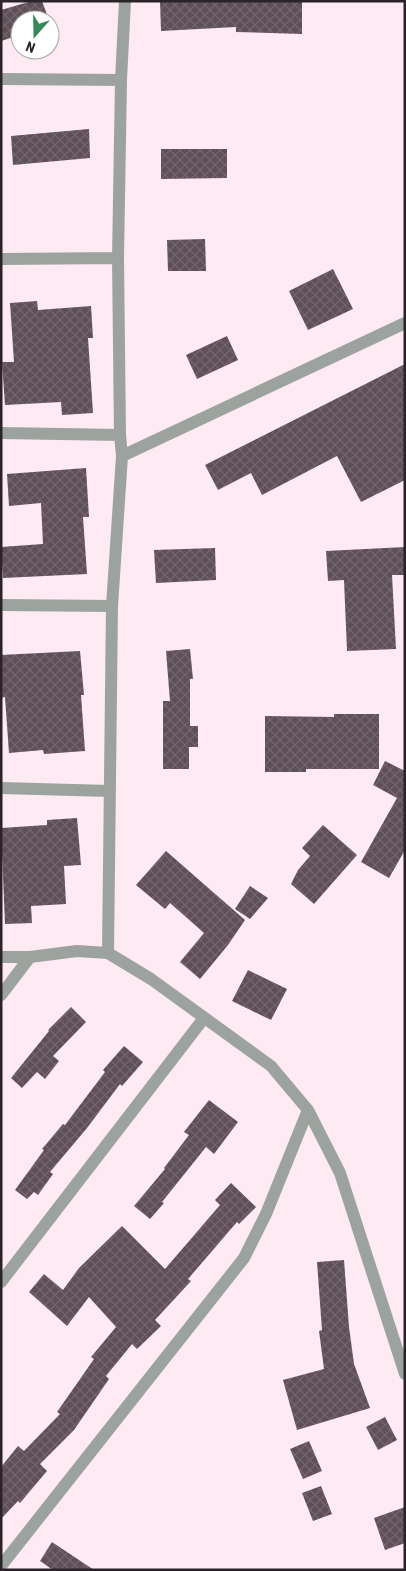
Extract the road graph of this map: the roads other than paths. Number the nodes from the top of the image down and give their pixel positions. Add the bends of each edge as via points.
1 (125, 1) edge
2 (1, 79) edge
3 (121, 80) junction
4 (118, 258) junction
5 (1, 259) edge
6 (405, 323) edge
7 (1, 433) edge
8 (120, 434) junction
9 (122, 456) junction
10 (1, 606) edge
11 (112, 606) junction
12 (1, 788) edge
13 (110, 791) junction
14 (108, 953) junction
15 (1, 957) edge
16 (30, 957) junction
17 (1, 995) edge
18 (204, 1018) junction
19 (308, 1110) junction
20 (1, 1282) edge
21 (405, 1374) edge
22 (1, 1566) edge

1 - 3 street
2 - 3 street
3 - 4 street
4 - 5 street
4 - 8 street
6 - 9 street
7 - 8 street
8 - 9 street
9 - 11 street
10 - 11 street
11 - 13 street
12 - 13 street
13 - 14 street
14 - 16 street via 77,951
14 - 18 street via 151,979
15 - 16 street
16 - 17 street
18 - 19 street via 271,1066
18 - 20 street
19 - 21 street via 340,1173
19 - 22 street via 266,1214 244,1258

